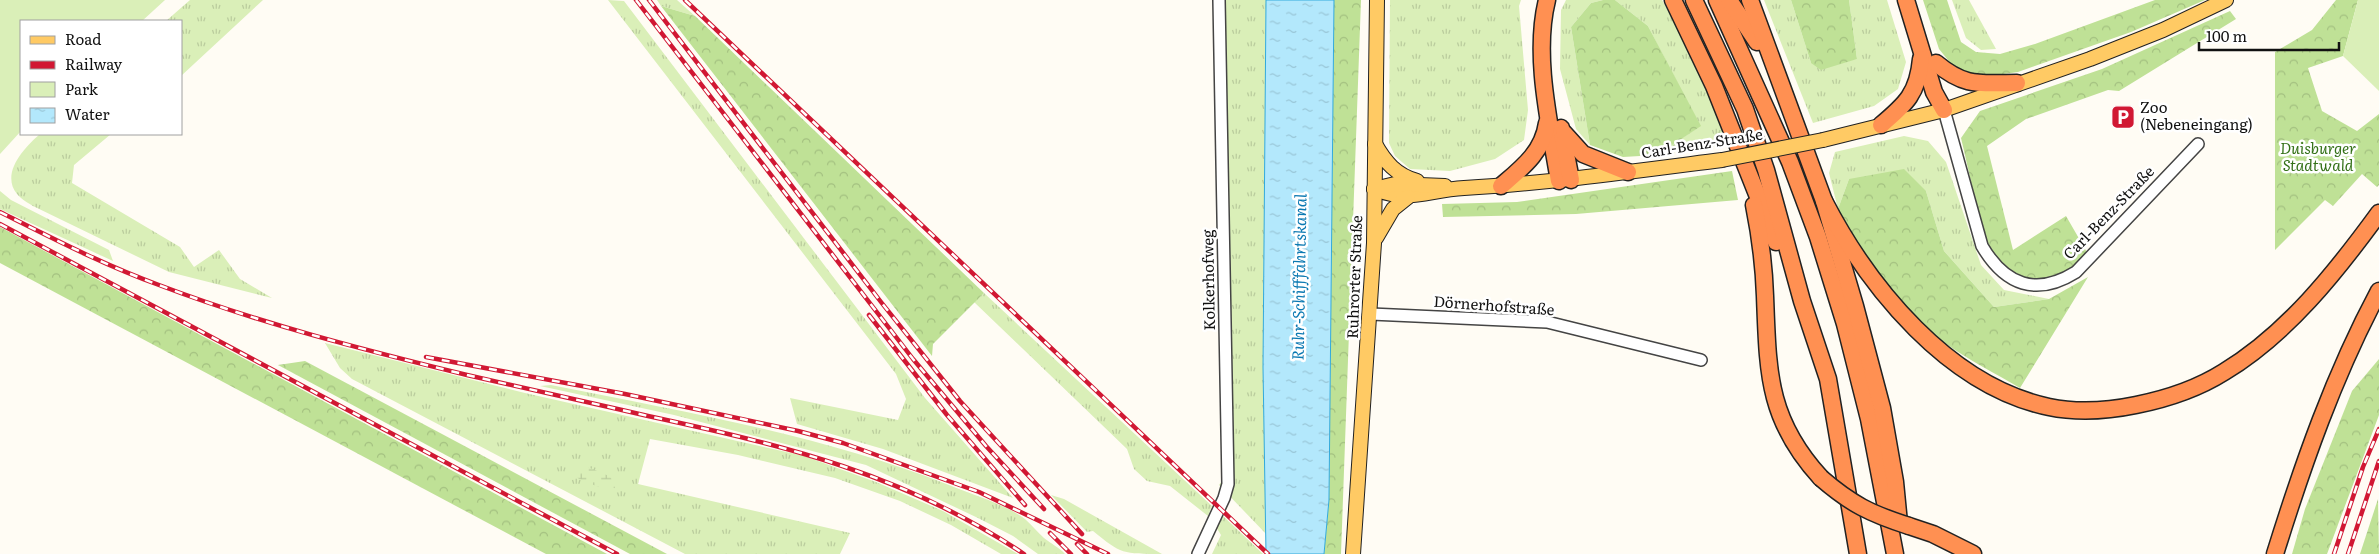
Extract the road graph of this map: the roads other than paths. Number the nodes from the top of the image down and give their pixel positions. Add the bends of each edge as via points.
1 (1219, 0) edge
2 (1377, 0) edge
3 (1547, 0) edge
4 (1556, 0) edge
5 (1694, 0) edge
6 (1716, 0) edge
7 (1729, 0) edge
8 (1750, 0) edge
9 (1906, 0) edge
10 (1917, 0) edge
11 (2226, 0) edge
12 (1674, 2) edge
13 (1922, 51) junction
14 (1936, 63) junction
15 (2017, 83) junction
16 (1780, 86) junction
17 (1944, 110) junction
18 (1548, 113) junction
19 (1881, 125) junction
20 (1561, 129) junction
21 (1375, 144) junction
22 (2198, 144) dead end
23 (1748, 168) junction
24 (1628, 172) junction
25 (1565, 181) junction
26 (1424, 184) junction
27 (1501, 186) junction
28 (1461, 188) junction
29 (1374, 189) junction
30 (1408, 197) junction
31 (1824, 201) junction
32 (2379, 213) edge
33 (1374, 244) junction
34 (2379, 292) edge
35 (1802, 301) junction
36 (2379, 312) edge
37 (1371, 314) junction
38 (1701, 360) dead end
39 (1198, 554) edge
40 (1353, 554) edge
41 (1858, 554) edge
42 (1895, 554) edge
43 (1902, 554) edge
44 (1973, 554) edge
45 (2275, 554) edge
46 (2284, 554) edge

1 - 39 street, Kolkerhofweg via 1228,484
2 - 21 main road, Ruhrorter Straße
3 - 18 highway via 1542,51
4 - 20 highway via 1550,56
5 - 35 highway via 1745,109 1766,170
6 - 42 highway via 1790,162 1818,236 1869,419
7 - 16 highway via 1754,36
8 - 16 highway
9 - 13 highway
10 - 14 highway
11 - 15 main road, Carl-Benz-Straße via 2090,59
12 - 23 highway
13 - 17 highway via 1934,92
13 - 19 highway via 1913,94
14 - 15 highway via 1949,74 1969,83
14 - 17 highway
15 - 17 main road, Carl-Benz-Straße
16 - 31 highway
17 - 19 main road, Carl-Benz-Straße
17 - 22 street, Carl-Benz-Straße via 1982,246 1993,265 2006,276 2027,285 2053,284 2076,272
18 - 25 highway
18 - 27 highway via 1544,135 1535,155
19 - 24 main road, Carl-Benz-Straße, bridge via 1722,160
20 - 24 highway via 1583,154
20 - 25 highway
21 - 26 main road via 1395,171
21 - 29 main road, Ruhrorter Straße
23 - 35 highway
23 - 44 highway, bridge via 1765,293 1771,386 1791,439 1821,478 1841,495 1873,515 1933,531
24 - 25 main road, Carl-Benz-Straße
25 - 27 main road, Carl-Benz-Straße
26 - 28 main road, Carl-Benz-Straße
26 - 29 main road, Carl-Benz-Straße via 1394,184
27 - 28 main road, Carl-Benz-Straße
28 - 30 main road, Carl-Benz-Straße
29 - 30 main road, Carl-Benz-Straße via 1391,196
29 - 33 main road, Ruhrorter Straße
30 - 33 main road via 1393,209
31 - 32 highway via 1842,236 1916,330 1990,385 2037,404 2077,411 2116,409 2170,397 2234,366 2294,316
31 - 43 highway via 1882,408 1896,482
33 - 37 main road, Ruhrorter Straße
34 - 45 highway via 2344,360 2320,420
35 - 41 highway via 1828,380
36 - 46 highway via 2328,425
37 - 38 street, Dörnerhofstraße via 1547,322
37 - 40 main road, Ruhrorter Straße

